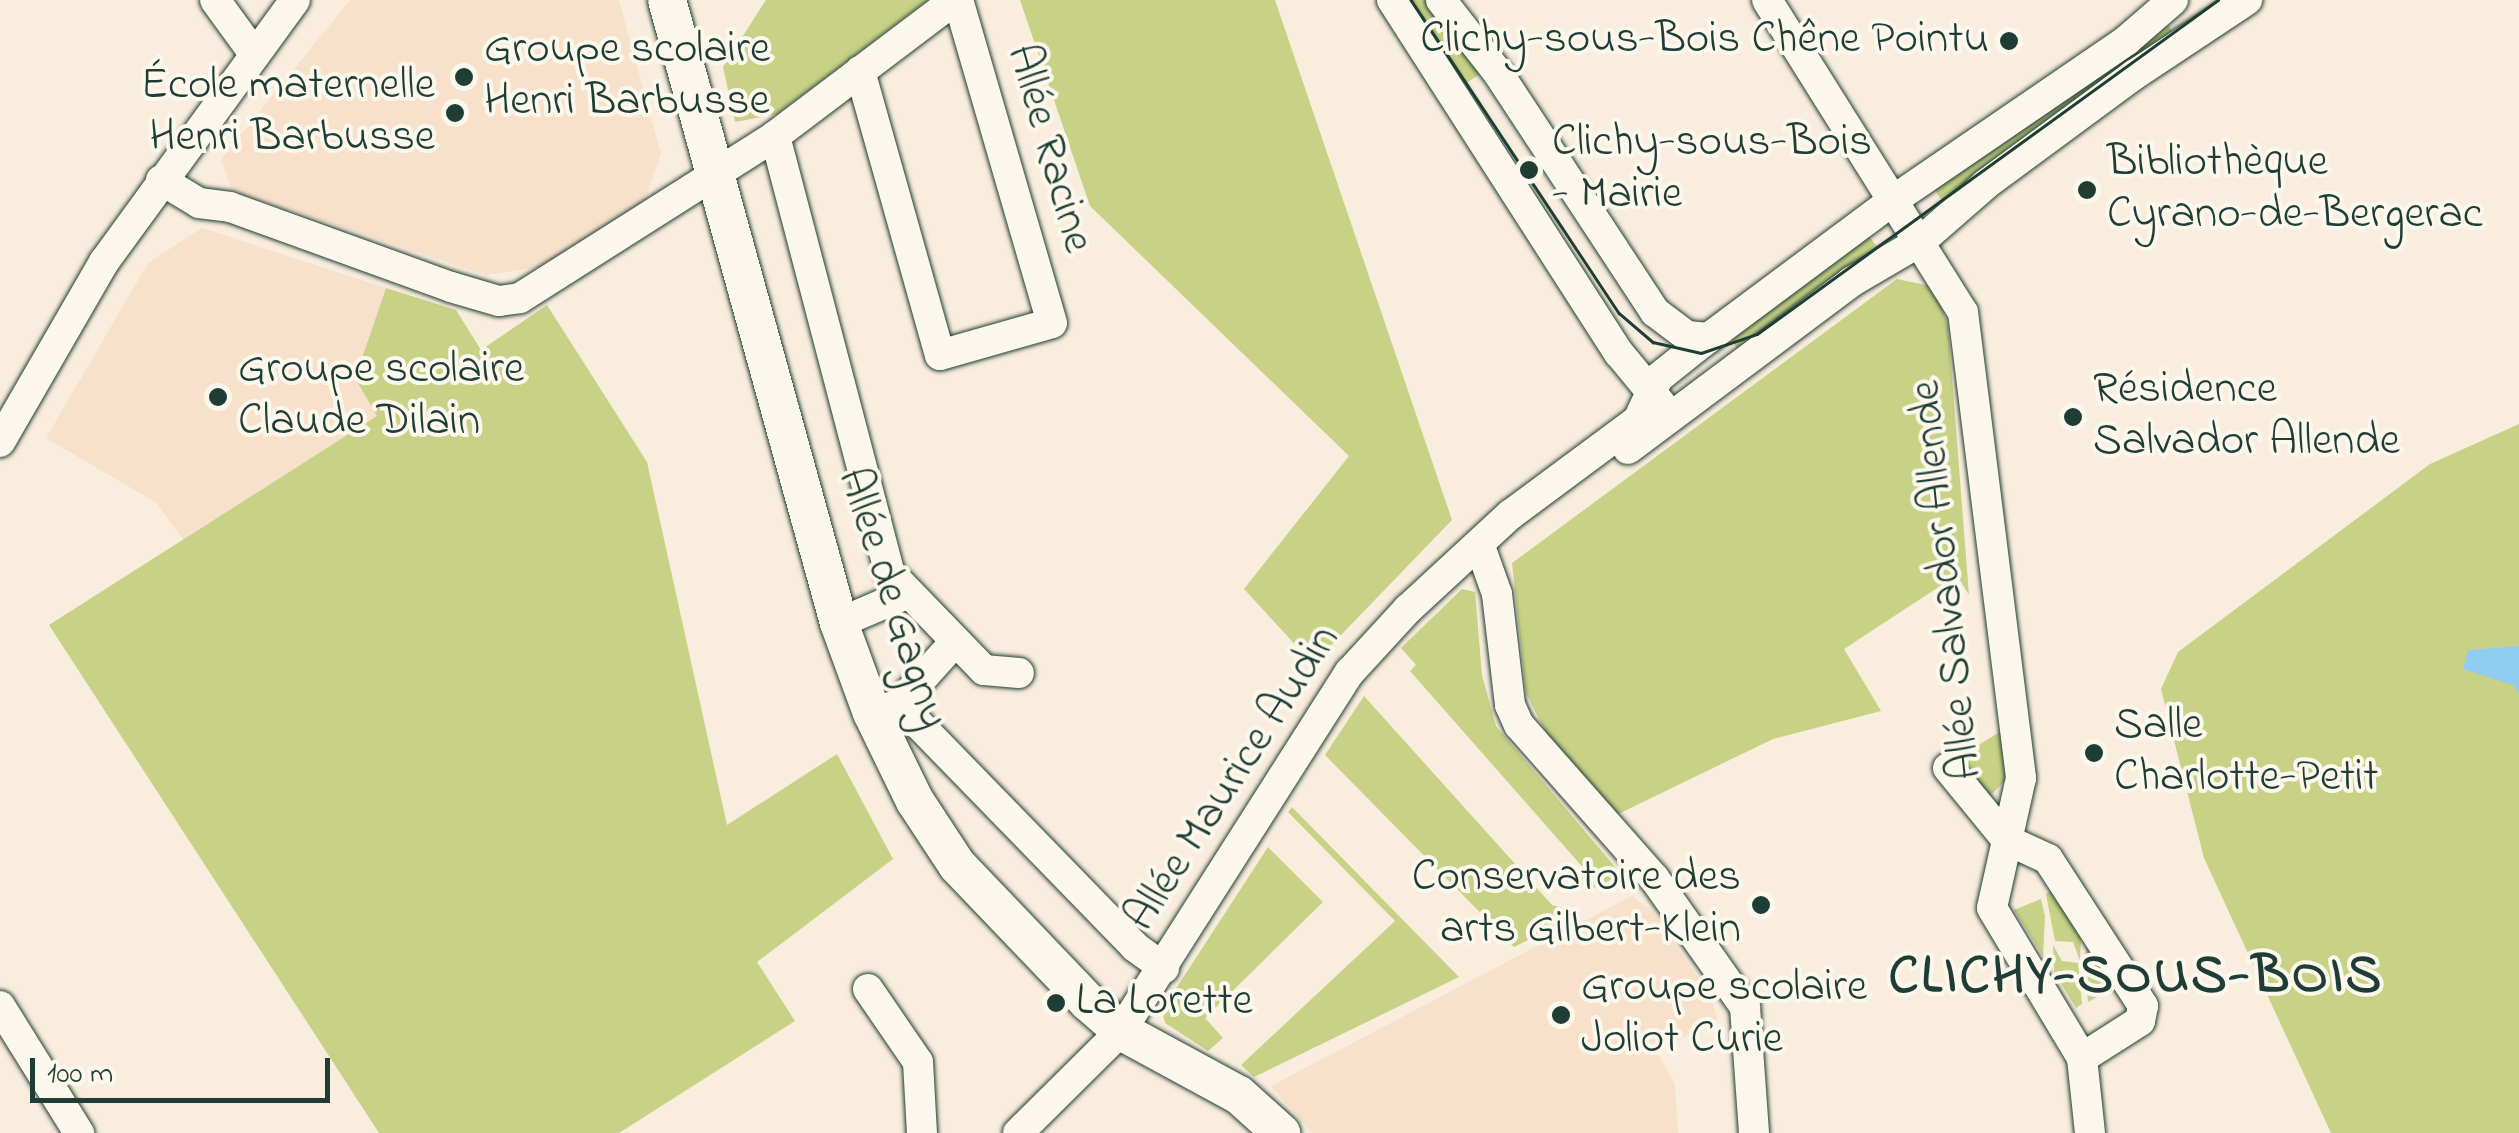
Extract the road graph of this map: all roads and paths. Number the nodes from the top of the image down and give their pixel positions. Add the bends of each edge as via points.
1 (215, 0) edge
2 (294, 0) edge
3 (667, 0) edge
4 (682, 0) edge
5 (956, 0) edge
6 (1392, 0) edge
7 (1442, 0) edge
8 (1766, 0) edge
9 (2172, 0) edge
10 (2247, 0) edge
11 (2210, 10) edge
12 (252, 51) junction
13 (860, 72) junction
14 (774, 136) junction
15 (716, 172) junction
16 (161, 180) junction
17 (1894, 199) junction
18 (1921, 241) junction
19 (1677, 376) junction
20 (0, 442) edge
21 (1481, 549) junction
22 (904, 595) junction
23 (839, 623) junction
24 (952, 644) junction
25 (1018, 673) dead end
26 (886, 708) junction
27 (1948, 768) dead end
28 (2007, 840) junction
29 (1164, 968) junction
30 (868, 990) dead end
31 (0, 1006) edge
32 (1121, 1030) junction
33 (2082, 1058) junction
34 (78, 1133) edge
35 (922, 1133) edge
36 (1018, 1133) edge
37 (1281, 1133) edge
38 (1754, 1133) edge
39 (2090, 1133) edge

1 - 12 street
2 - 12 street
3 - 15 main road, Allée de Gagny
4 - 15 main road, Allée de Gagny
5 - 13 street
5 - 13 street, Allée Racine via 1052,323 940,355
6 - 19 street via 1619,353
7 - 19 street via 1498,72 1645,299
8 - 17 street, Allée Salvador Allende
9 - 17 street, Allée Maurice Audin via 2127,40
10 - 11 street, Allée Maurice Audin
11 - 18 street, Allée Maurice Audin
12 - 16 street
13 - 14 street
14 - 15 street
14 - 22 street via 890,573
15 - 16 street via 520,298 499,301 230,207 198,203
15 - 23 main road, Allée de Gagny
16 - 20 street via 104,262
17 - 18 street, Allée Salvador Allende
17 - 19 street, Allée Maurice Audin via 1709,338
18 - 19 street, Allée Maurice Audin
18 - 28 street, Allée Salvador Allende via 1963,312 2021,778
19 - 21 street, Allée Maurice Audin via 1520,528
21 - 29 street, Allée Maurice Audin via 1408,609 1350,672
21 - 38 street via 1497,594 1510,706 1519,725 1654,878 1746,1007
22 - 23 street
22 - 24 street
23 - 26 main road, Allée de Gagny
24 - 25 street via 984,670
24 - 26 street
26 - 29 street
26 - 32 main road, Allée de Gagny via 927,822 958,865
27 - 28 street
28 - 33 street, Allée Salvador Allende via 1992,908
28 - 33 street via 2048,859 2143,1006 2140,1020
29 - 32 street, Allée Maurice Audin
30 - 35 street via 918,1062
31 - 34 street
32 - 36 street, Allée Maurice Audin
32 - 37 main road, Allée de Gagny via 1239,1096
33 - 39 street, Allée Salvador Allende

